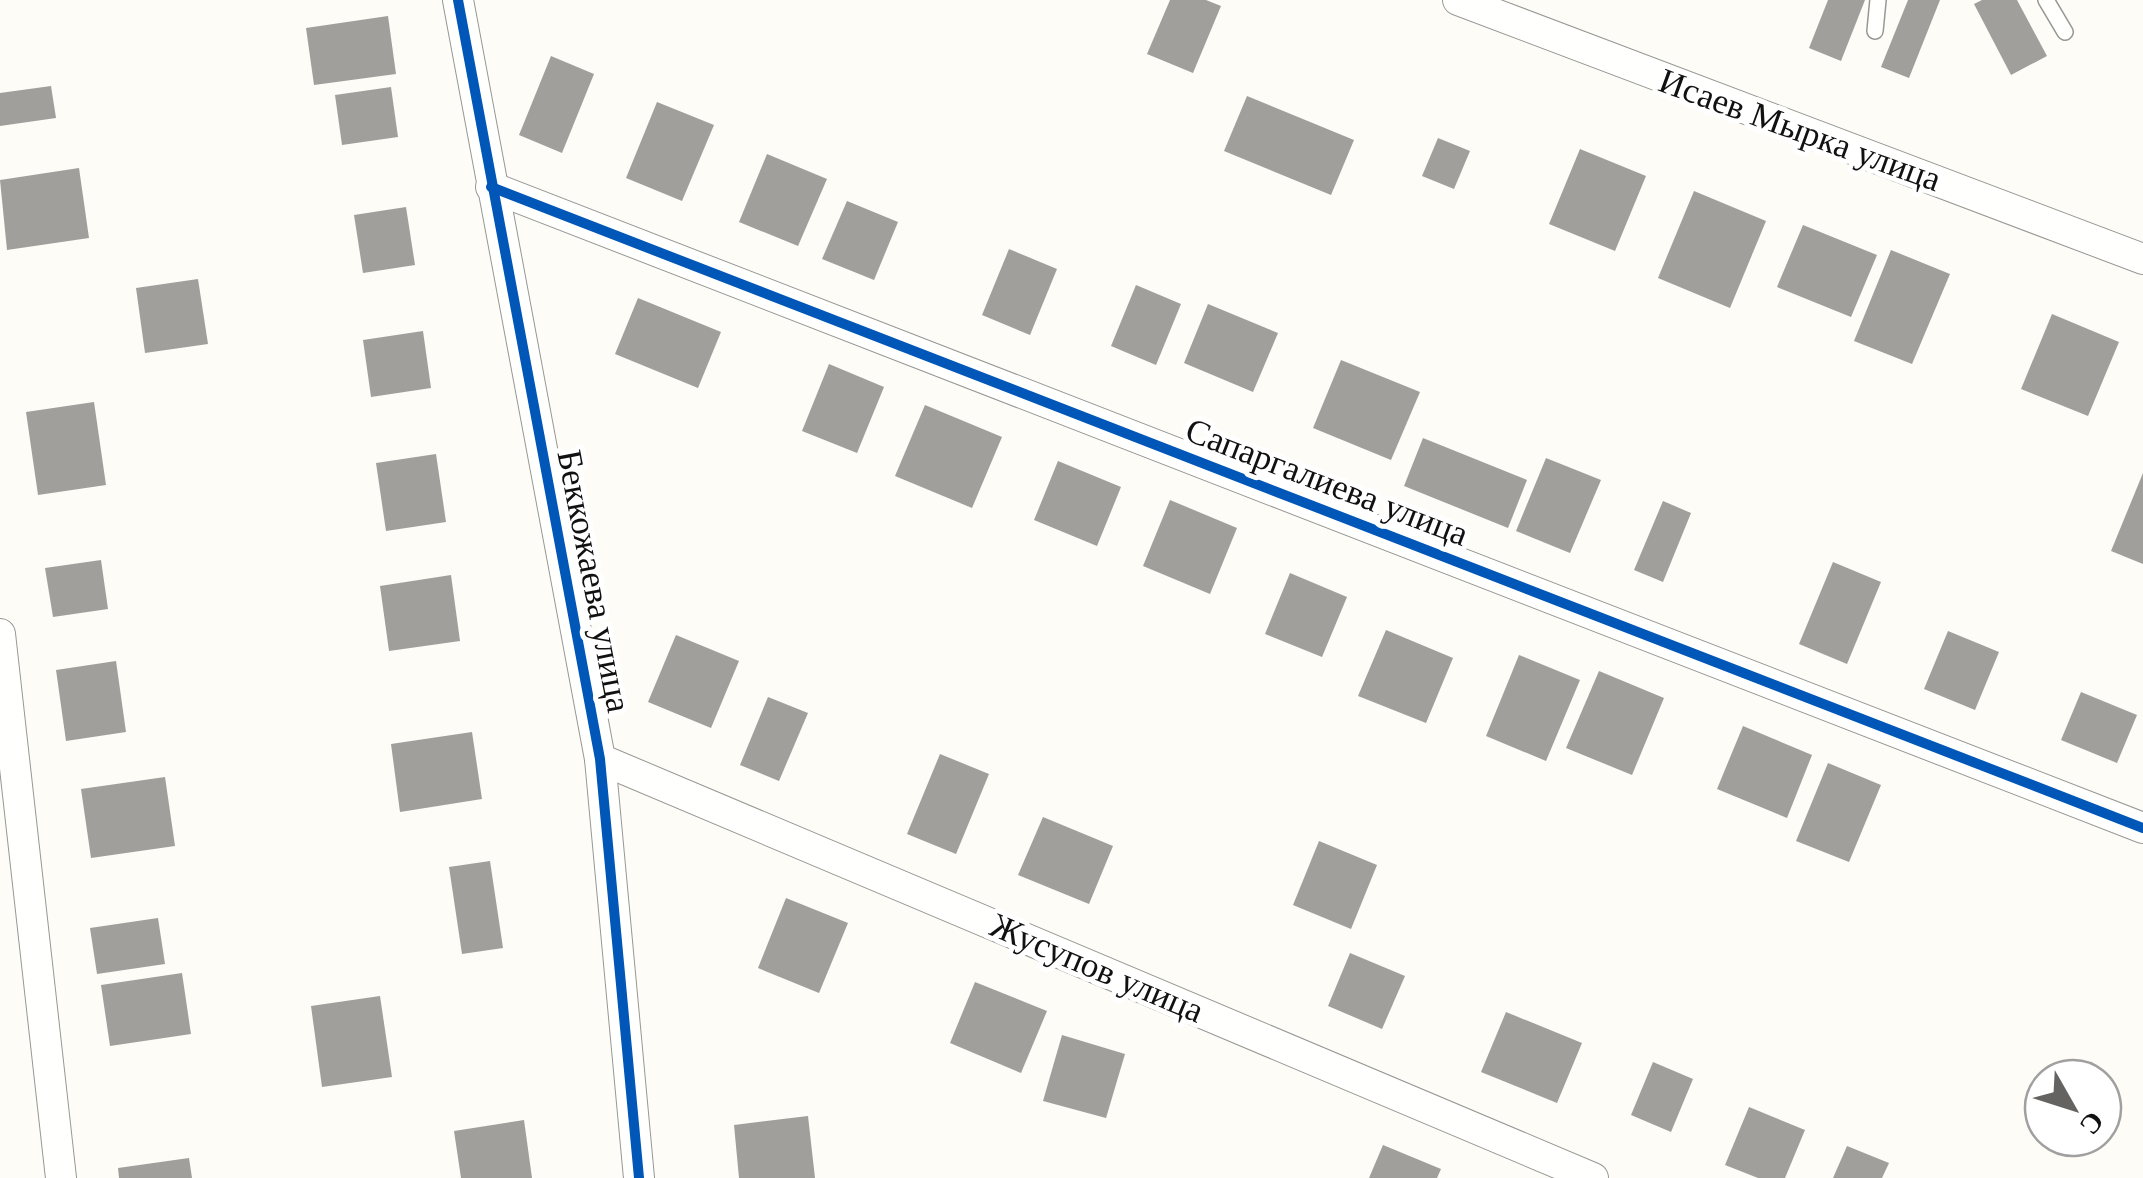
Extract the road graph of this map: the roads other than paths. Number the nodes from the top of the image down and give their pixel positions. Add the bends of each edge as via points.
1 (458, 0) edge
2 (1458, 0) edge
3 (1878, 0) edge
4 (2046, 0) edge
5 (1875, 31) dead end
6 (2065, 32) dead end
7 (491, 187) junction
8 (2143, 259) edge
9 (0, 634) edge
10 (600, 759) junction
11 (2143, 828) edge
12 (61, 1178) edge
13 (639, 1178) edge
14 (1593, 1178) edge

1 - 7 street, Беккожаева улица
2 - 8 street, Исаев Мырка улица
3 - 5 lane
4 - 6 lane
7 - 10 street, Беккожаева улица
7 - 11 street, Сапаргалиева улица
9 - 12 street
10 - 13 street, Беккожаева улица
10 - 14 street, Жусупов улица

